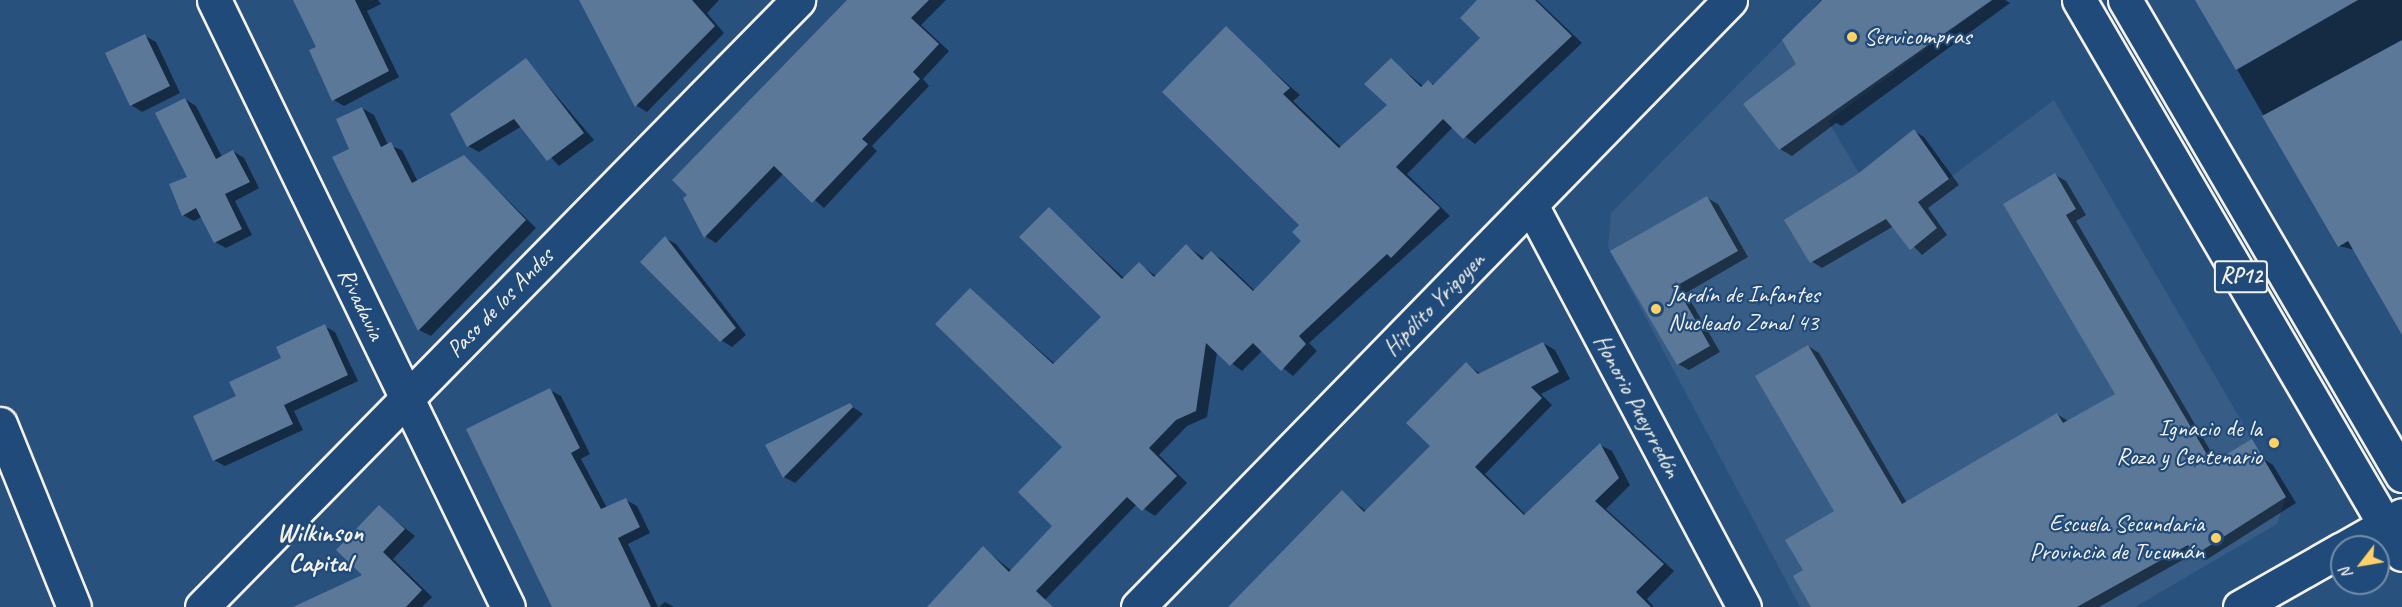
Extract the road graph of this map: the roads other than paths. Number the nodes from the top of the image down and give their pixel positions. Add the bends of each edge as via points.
1 (214, 0) edge
2 (798, 0) edge
3 (1730, 0) edge
4 (2079, 0) edge
5 (2126, 0) edge
6 (1531, 205) junction
7 (406, 398) junction
8 (0, 424) edge
9 (2402, 475) edge
10 (2394, 520) edge
11 (2367, 535) edge
12 (2402, 554) edge
13 (2330, 556) edge
14 (74, 607) edge
15 (202, 607) edge
16 (508, 607) edge
17 (1138, 607) edge
18 (1744, 607) edge
19 (2240, 607) edge

1 - 7 street, Rivadavia
2 - 7 street, Paso de los Andes
3 - 6 street, Hipólito Yrigoyen
4 - 10 street, RP12
5 - 9 street, RP12
6 - 17 street, Hipólito Yrigoyen
6 - 18 street, Honorio Pueyrredón
7 - 15 street, Paso de los Andes
7 - 16 street, Rivadavia
8 - 14 street
10 - 11 street
10 - 12 street, RP12
13 - 19 street

